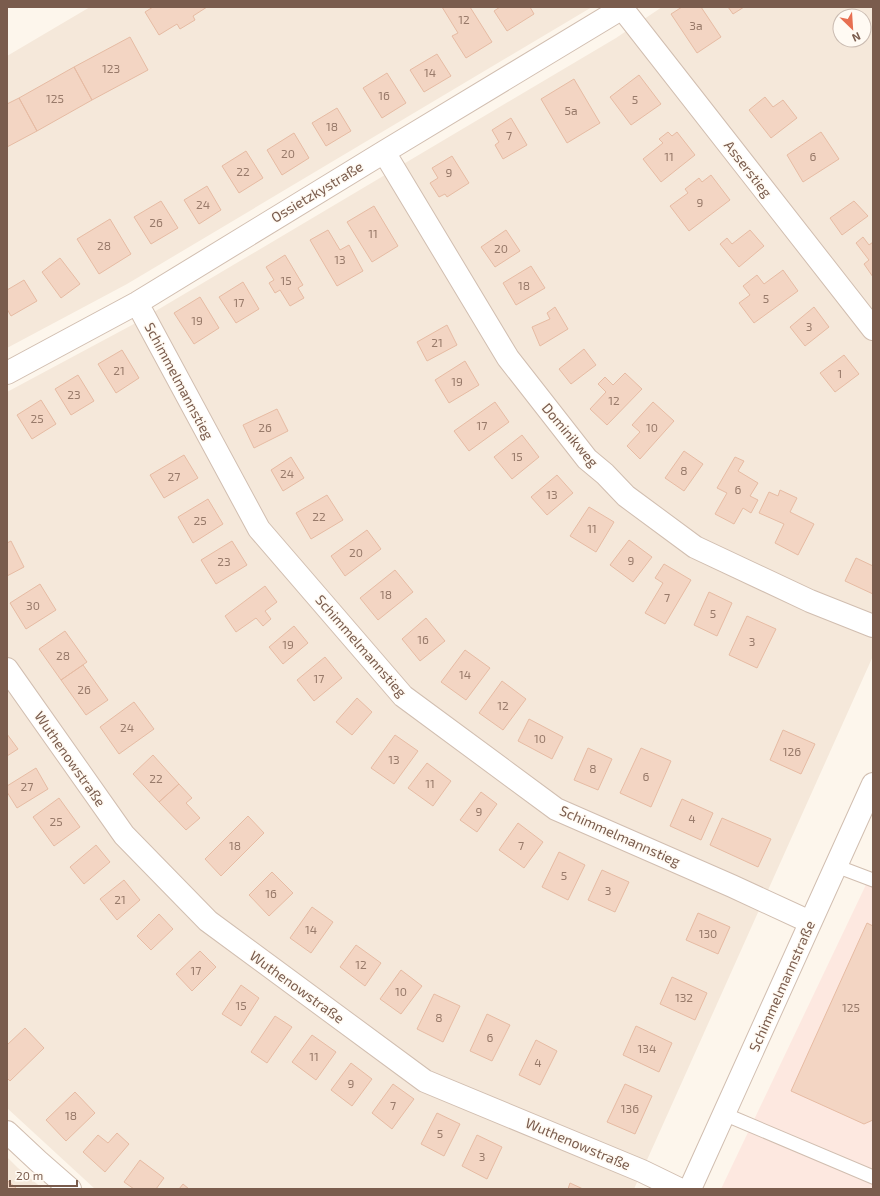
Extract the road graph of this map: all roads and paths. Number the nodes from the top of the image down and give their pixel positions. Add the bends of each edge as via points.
1 (623, 8) edge
2 (384, 152) junction
3 (137, 303) junction
4 (873, 329) edge
5 (7, 373) edge
6 (873, 626) edge
7 (7, 669) edge
8 (873, 784) edge
9 (836, 866) junction
10 (873, 880) edge
11 (810, 922) junction
12 (724, 1114) junction
13 (7, 1132) edge
14 (873, 1177) edge
15 (70, 1189) edge
16 (679, 1189) edge
17 (690, 1189) edge

1 - 2 street, Ossietzkystraße
1 - 4 street, Asserstieg
2 - 3 street, Ossietzkystraße
2 - 6 street, Dominikweg via 508,358 587,458 626,496 695,547 810,601
3 - 5 street, Ossietzkystraße
3 - 11 street, Schimmelmannstieg via 259,529 403,696 556,809
7 - 16 street, Wuthenowstraße via 124,835 208,921 425,1081 642,1171
8 - 9 street, Schimmelmannstraße
9 - 10 lane
9 - 11 street, Schimmelmannstraße
11 - 12 street, Schimmelmannstraße
12 - 14 lane
12 - 17 street, Schimmelmannstraße
13 - 15 street

